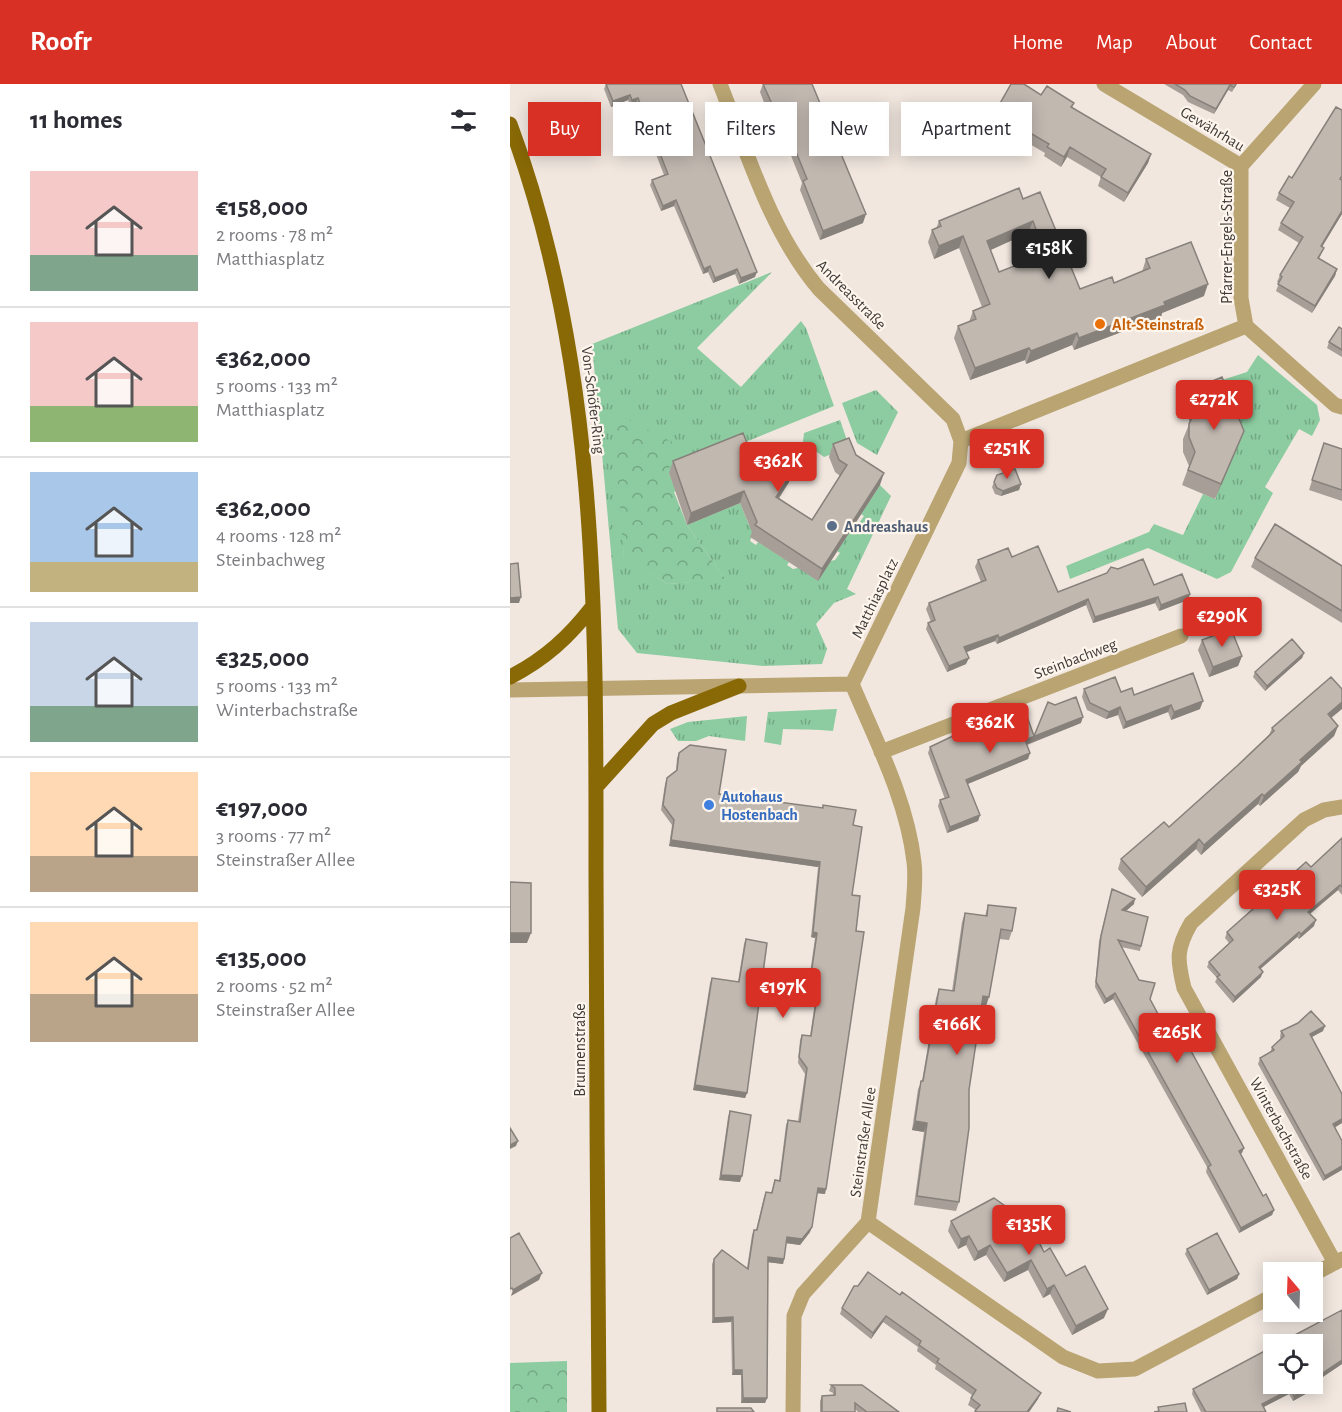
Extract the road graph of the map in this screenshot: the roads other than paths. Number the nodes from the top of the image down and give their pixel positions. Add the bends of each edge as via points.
1 (720, 84) edge
2 (1104, 84) edge
3 (1314, 84) edge
4 (510, 124) edge
5 (1241, 166) junction
6 (1245, 326) junction
7 (1342, 407) edge
8 (961, 441) junction
9 (593, 606) junction
10 (1181, 636) dead end
11 (510, 677) edge
12 (852, 684) junction
13 (739, 686) junction
14 (596, 688) junction
15 (510, 690) edge
16 (881, 752) junction
17 (596, 788) junction
18 (1342, 807) edge
19 (868, 1222) junction
20 (1339, 1261) edge
21 (1323, 1269) edge
22 (1263, 1301) edge
23 (599, 1412) edge
24 (793, 1412) edge

1 - 8 street, Andreasstraße via 780,232 799,265 819,289 940,404 953,419
2 - 5 street, Gewährhau
3 - 5 street, Pfarrer-Engels-Straße
4 - 9 main road, Von-Schöfer-Ring via 547,241 569,344 590,509
5 - 6 street, Pfarrer-Engels-Straße via 1241,298
6 - 7 street, Pfarrer-Engels-Straße
6 - 8 street
8 - 12 street, Matthiasplatz via 959,463
9 - 11 main road via 554,650
9 - 14 main road, Von-Schöfer-Ring
10 - 16 street, Steinbachweg
12 - 13 street
12 - 16 street, Steinstraßer Allee
13 - 14 street
13 - 17 main road via 653,724
14 - 15 street
14 - 17 main road, Brunnenstraße
16 - 19 street, Steinstraßer Allee via 906,821 915,864 913,908
17 - 23 main road, Brunnenstraße
18 - 20 street, Winterbachstraße via 1304,820 1191,923 1179,944 1184,988
19 - 22 street, Steinstraßer Allee via 1062,1357 1098,1371 1135,1369
19 - 24 street via 802,1294 794,1316
20 - 21 street

